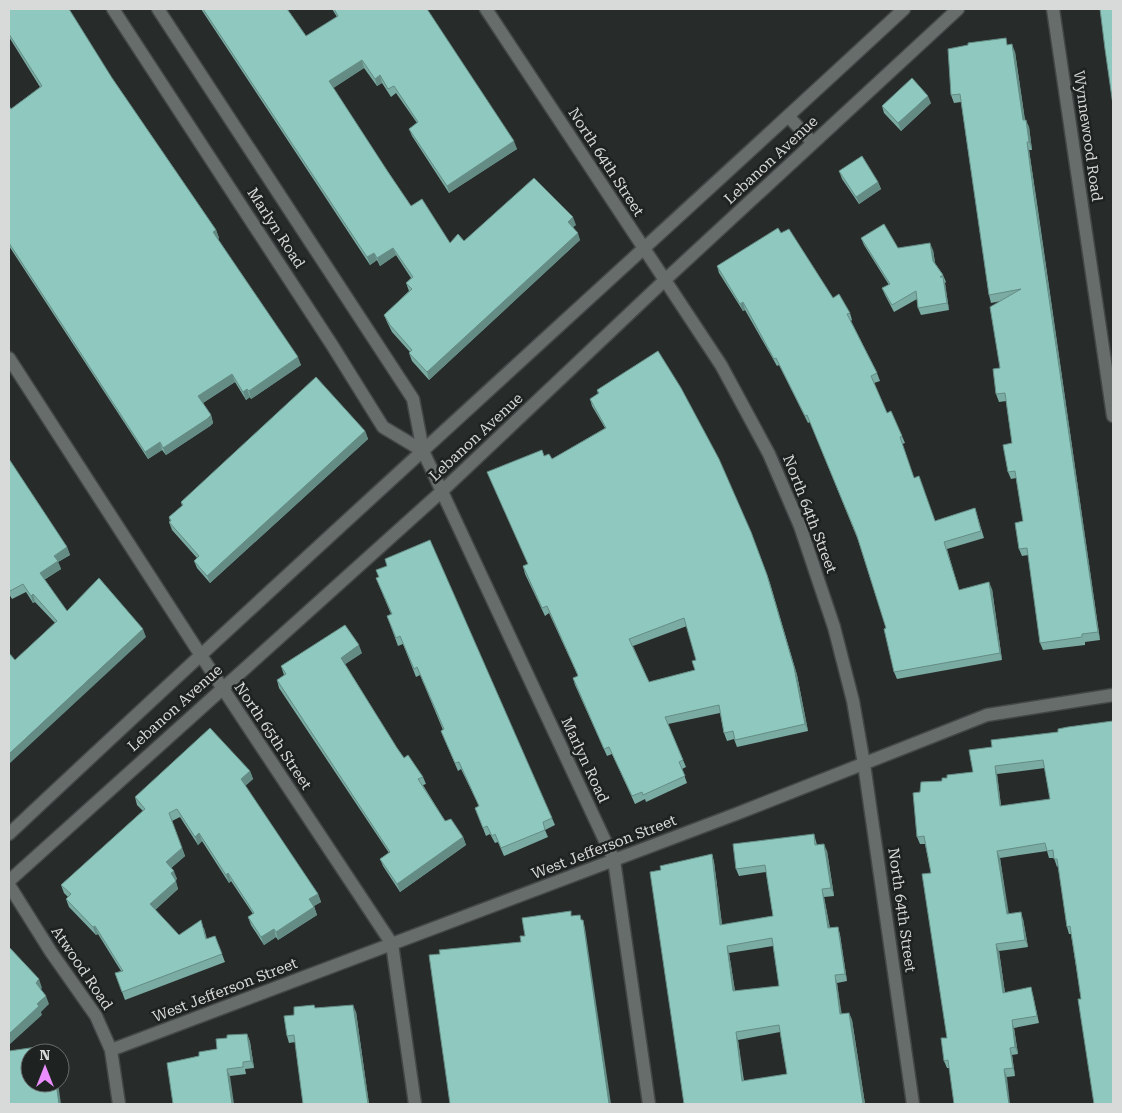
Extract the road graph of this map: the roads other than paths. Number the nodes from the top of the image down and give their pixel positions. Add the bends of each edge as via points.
1 (113, 9) edge
2 (158, 9) edge
3 (486, 9) edge
4 (904, 9) edge
5 (958, 9) edge
6 (1053, 9) edge
7 (788, 116) junction
8 (813, 143) junction
9 (644, 250) junction
10 (666, 279) junction
11 (9, 358) edge
12 (1113, 416) edge
13 (423, 451) junction
14 (441, 492) junction
15 (200, 654) junction
16 (222, 688) junction
17 (1113, 695) edge
18 (864, 764) junction
19 (9, 834) edge
20 (614, 860) junction
21 (9, 881) edge
22 (9, 885) edge
23 (392, 944) junction
24 (111, 1050) junction
25 (119, 1104) edge
26 (415, 1104) edge
27 (649, 1104) edge
28 (913, 1104) edge

1 - 13 street, Marlyn Road via 383,426
2 - 13 street, Marlyn Road via 413,399
3 - 9 street, North 64th Street
4 - 7 street, Lebanon Avenue
5 - 8 street, Lebanon Avenue
6 - 12 street, Wynnewood Road
7 - 8 street
7 - 9 street, Lebanon Avenue
8 - 10 street, Lebanon Avenue
9 - 10 street, North 64th Street
9 - 13 street, Lebanon Avenue
10 - 14 street, Lebanon Avenue
10 - 18 street, North 64th Street via 746,409 800,526 834,628 853,701
11 - 15 street, North 65th Street
13 - 14 street, Marlyn Road
13 - 15 street, Lebanon Avenue
14 - 16 street, Lebanon Avenue
14 - 20 street, Marlyn Road
15 - 16 street, North 65th Street
15 - 19 street, Lebanon Avenue
16 - 21 street, Lebanon Avenue
16 - 23 street, North 65th Street
17 - 18 street, West Jefferson Street via 987,715
18 - 20 street, West Jefferson Street
18 - 28 street, North 64th Street
20 - 23 street, West Jefferson Street
20 - 27 street, Marlyn Road
22 - 24 street, Atwood Road via 96,1016
23 - 24 street, West Jefferson Street
23 - 26 street, North 65th Street
24 - 25 street, Atwood Road

